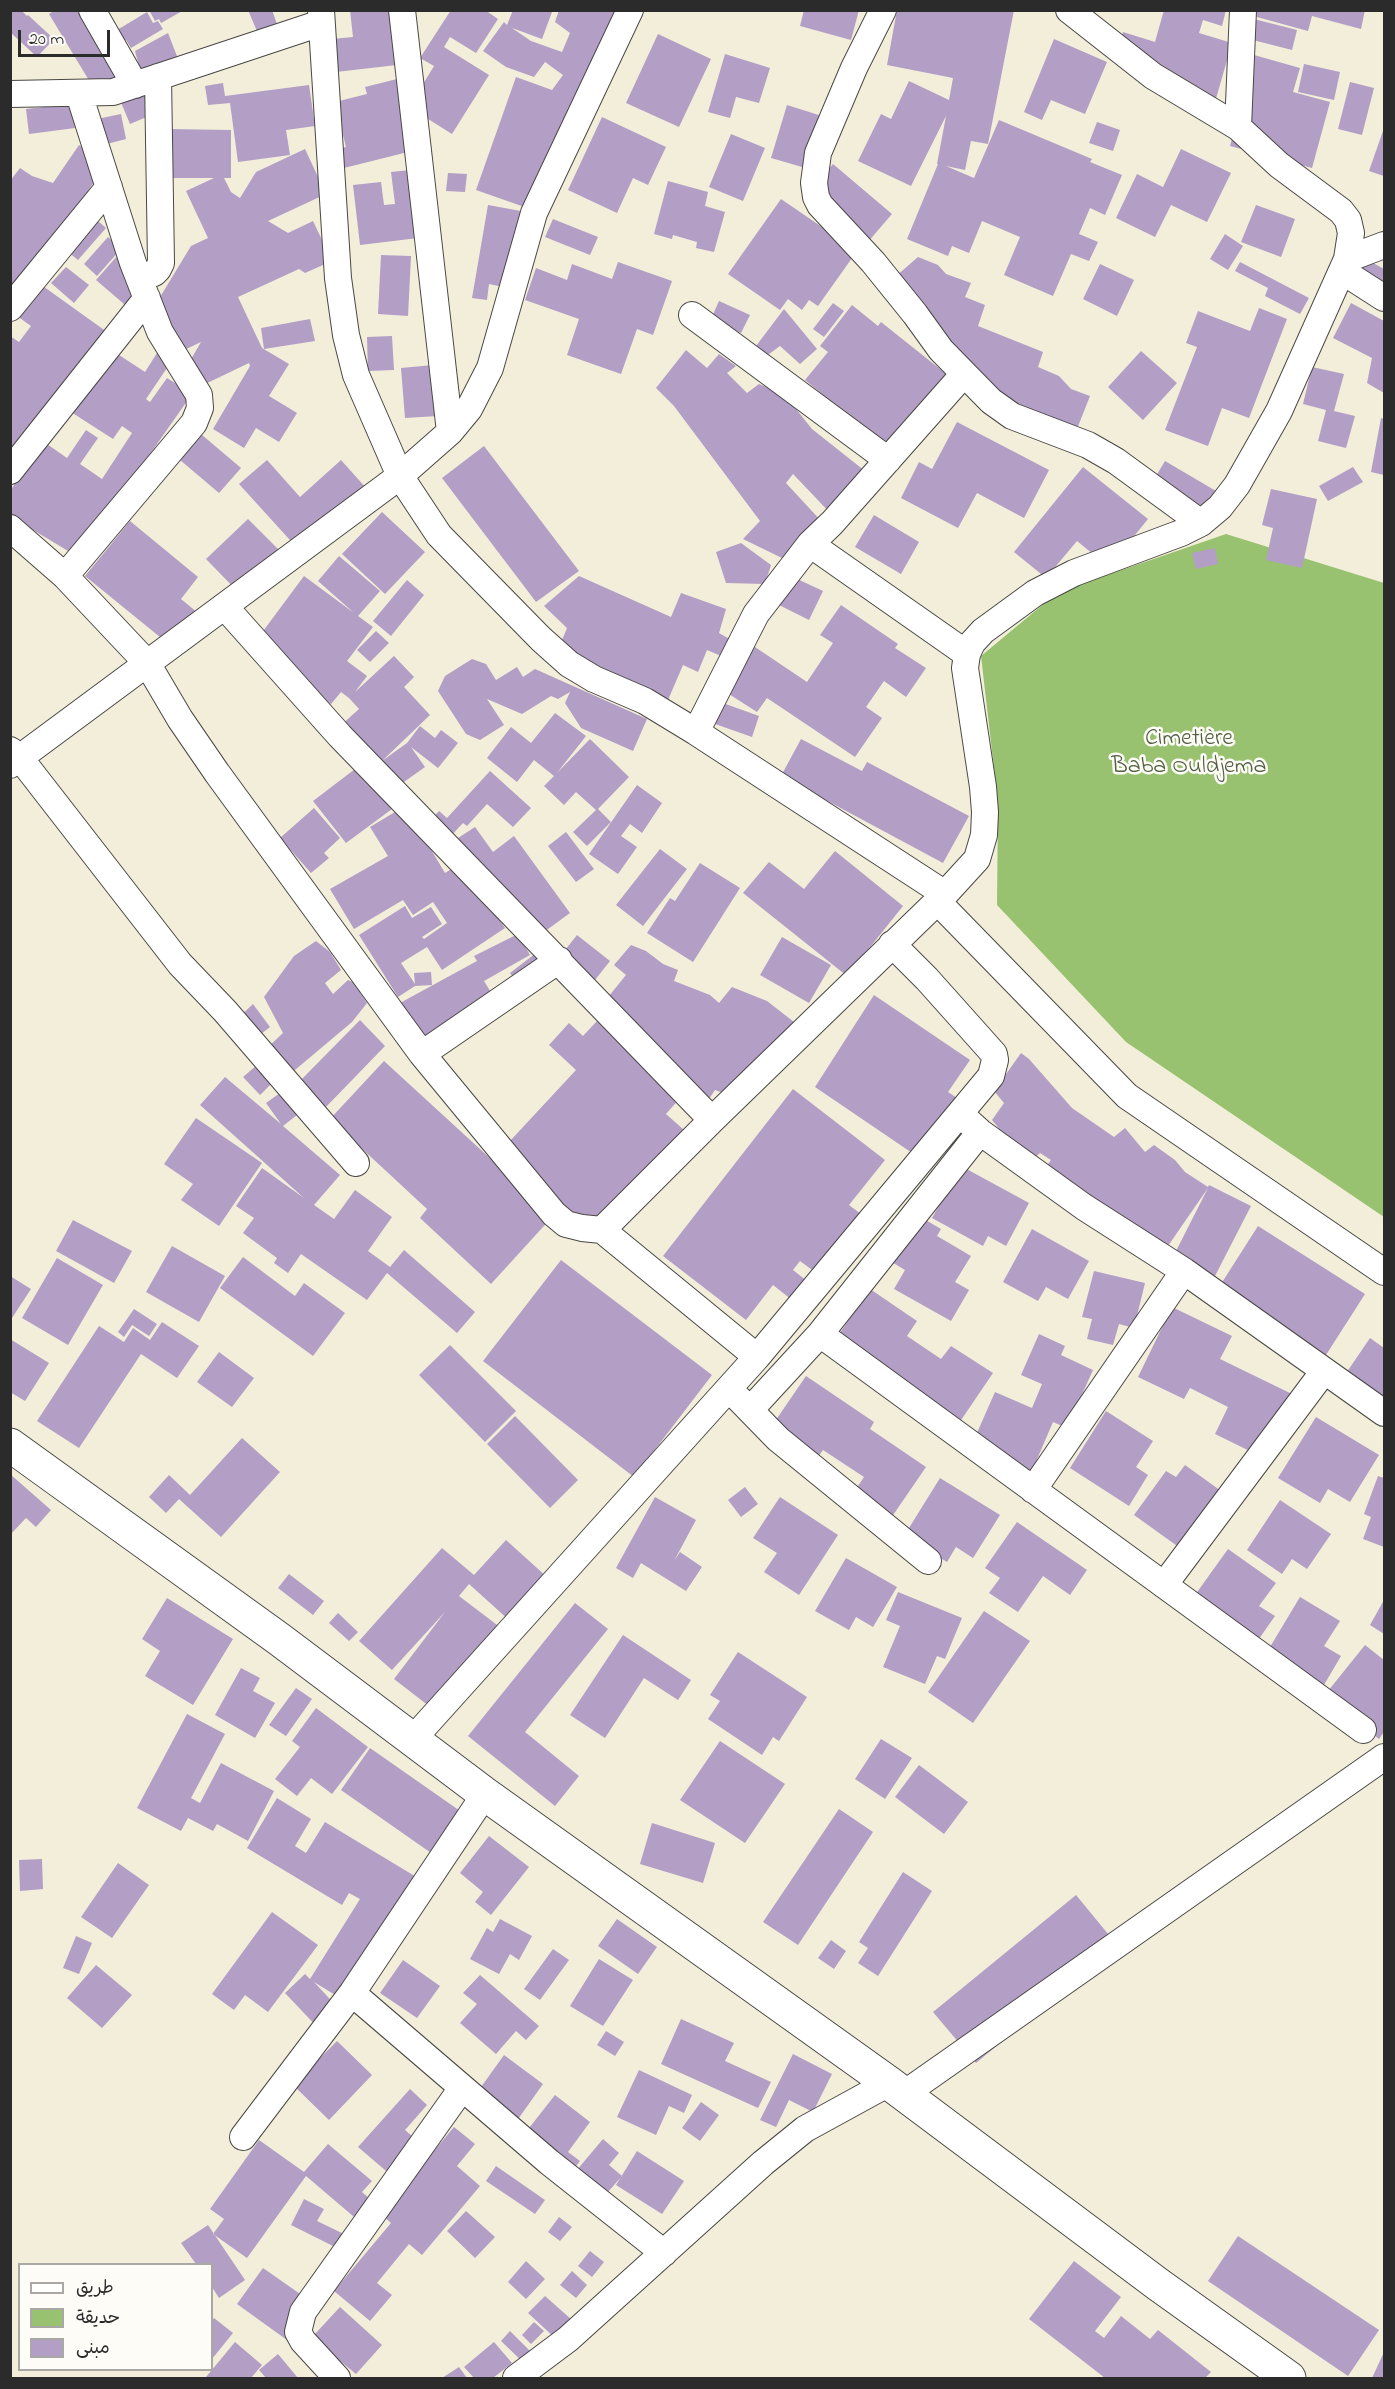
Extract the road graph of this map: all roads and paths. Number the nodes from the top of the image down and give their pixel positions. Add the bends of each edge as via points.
1 (92, 10) edge
2 (402, 10) edge
3 (630, 10) edge
4 (883, 10) edge
5 (1070, 10) edge
6 (1243, 10) edge
7 (321, 16) edge
8 (147, 81) junction
9 (10, 94) edge
10 (79, 94) junction
11 (1238, 127) junction
12 (109, 187) junction
13 (1384, 245) edge
14 (1344, 265) junction
15 (143, 288) junction
16 (1384, 298) edge
17 (10, 308) edge
18 (692, 315) dead end
19 (963, 375) junction
20 (450, 432) junction
21 (888, 460) junction
22 (10, 471) edge
23 (399, 476) junction
24 (1201, 524) junction
25 (10, 528) edge
26 (810, 544) junction
27 (65, 576) junction
28 (225, 607) junction
29 (967, 654) junction
30 (147, 663) junction
31 (696, 732) junction
32 (14, 758) edge
33 (941, 898) junction
34 (892, 944) junction
35 (558, 960) junction
36 (422, 1054) junction
37 (960, 1114) junction
38 (712, 1120) junction
39 (980, 1132) junction
40 (356, 1163) dead end
41 (602, 1230) junction
42 (1184, 1271) junction
43 (1384, 1272) edge
44 (820, 1334) junction
45 (757, 1357) junction
46 (1324, 1371) junction
47 (727, 1388) junction
48 (750, 1410) junction
49 (1384, 1413) edge
50 (10, 1445) edge
51 (1033, 1490) junction
52 (928, 1561) dead end
53 (1164, 1584) junction
54 (1363, 1730) dead end
55 (412, 1740) junction
56 (1384, 1756) edge
57 (485, 1794) junction
58 (352, 1993) junction
59 (462, 2088) junction
60 (896, 2088) junction
61 (243, 2137) dead end
62 (664, 2253) junction
63 (337, 2379) edge
64 (516, 2379) edge
65 (1289, 2379) edge

1 - 8 street
2 - 20 street
3 - 20 street via 534,213 490,368 470,409
4 - 19 street via 818,153 816,197
5 - 11 street via 1152,76
6 - 11 street
7 - 8 street
7 - 23 street via 338,278 346,335 356,375
8 - 10 street via 114,92
8 - 15 street via 161,262
9 - 10 street
10 - 12 street
11 - 14 street via 1348,220 1351,233
12 - 15 street
12 - 17 street
13 - 14 street
14 - 16 street
14 - 24 street via 1279,411 1237,485
15 - 22 street
15 - 27 street via 160,332 199,395 200,408 194,423
18 - 21 street
19 - 21 street
19 - 24 street via 1012,416 1088,445
20 - 23 street
21 - 26 street
23 - 28 street
23 - 31 street via 439,535 569,664 645,701
24 - 29 street via 1074,573 1035,593 983,631
25 - 27 street
26 - 29 street
26 - 31 street via 756,614
27 - 30 street
28 - 30 street
28 - 35 street via 340,736
29 - 33 street via 965,668 983,787 984,835 977,859
30 - 32 street
30 - 36 street via 217,772
31 - 33 street
32 - 40 street via 180,964
33 - 34 street
33 - 43 street via 1126,1096
34 - 37 street via 994,1054 991,1076
34 - 38 street
35 - 36 street
35 - 38 street
36 - 41 street via 554,1214 566,1224
37 - 39 street
37 - 45 street
38 - 41 street
39 - 42 street via 1084,1207
39 - 44 street
41 - 45 street
42 - 46 street
42 - 51 street
44 - 48 street
44 - 51 street
45 - 47 street
46 - 49 street
46 - 53 street
47 - 48 street
47 - 55 street
48 - 52 street via 778,1439
50 - 55 main road
51 - 53 street
53 - 54 street
55 - 57 main road
56 - 60 street
57 - 58 street
57 - 60 main road
58 - 59 street
58 - 61 street
59 - 62 street
59 - 63 street via 303,2312 298,2332
60 - 62 street via 805,2129
60 - 65 main road
62 - 64 street via 568,2339

